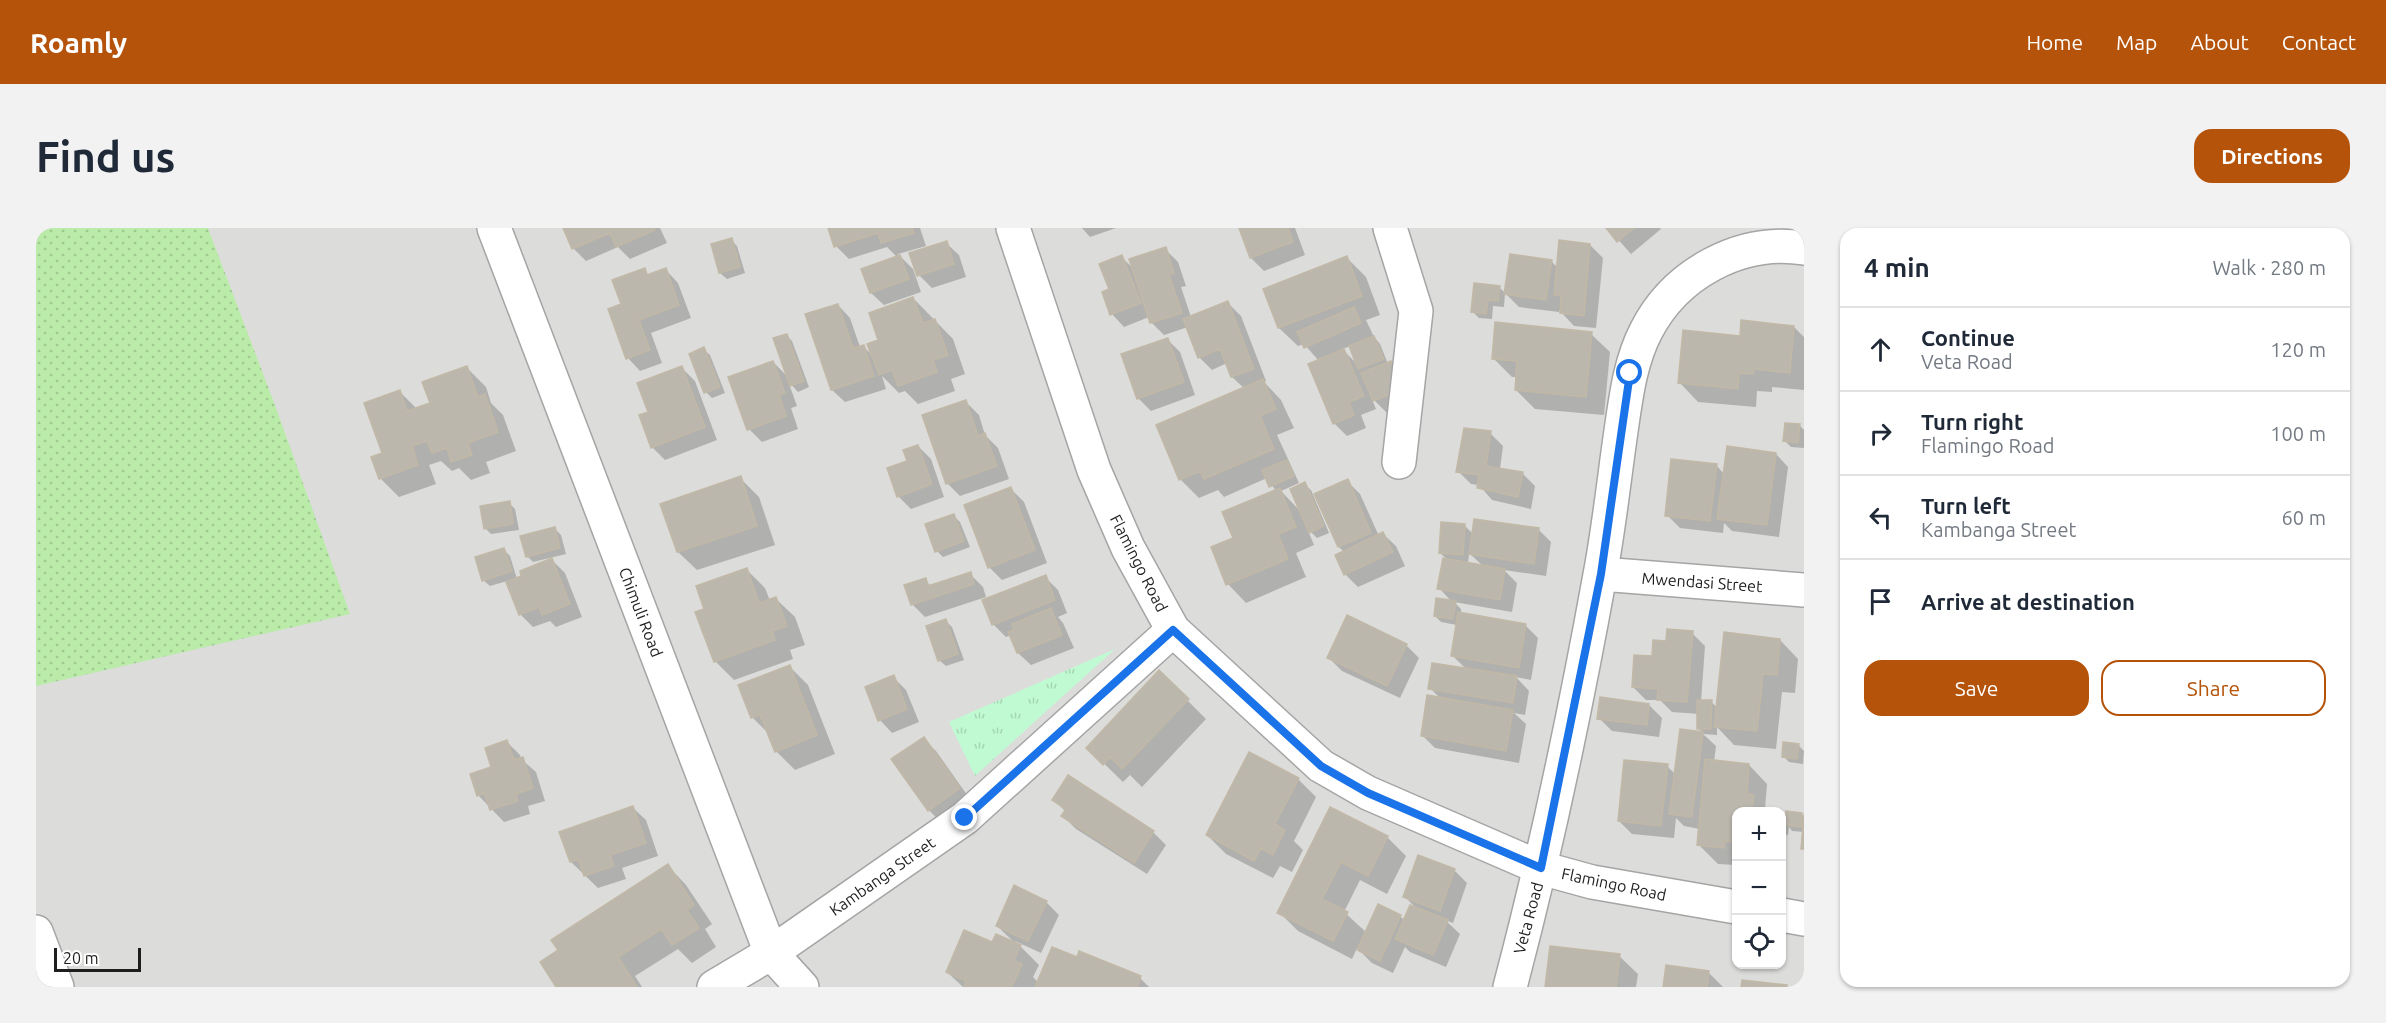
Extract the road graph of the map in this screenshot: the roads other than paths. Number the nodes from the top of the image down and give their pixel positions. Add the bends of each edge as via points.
1 (494, 228) edge
2 (1013, 228) edge
3 (1390, 228) edge
4 (1804, 248) edge
5 (1399, 462) dead end
6 (1601, 574) junction
7 (1804, 590) edge
8 (1173, 630) junction
9 (1541, 868) junction
10 (1732, 906) edge
11 (1786, 916) edge
12 (1804, 919) edge
13 (36, 932) edge
14 (771, 953) junction
15 (57, 987) edge
16 (714, 987) edge
17 (802, 987) edge
18 (1510, 987) edge

1 - 14 street, Chimuli Road
2 - 8 street, Flamingo Road via 1094,470 1128,548
3 - 5 street via 1416,311
4 - 6 street, Veta Road via 1751,250 1700,270 1675,290 1646,330 1630,373
6 - 7 street, Mwendasi Street
6 - 9 street, Veta Road
8 - 9 street, Flamingo Road via 1321,766 1368,793
8 - 14 street, Kambanga Street via 965,818
9 - 10 street, Flamingo Road via 1592,882
9 - 18 street, Veta Road
11 - 12 street
13 - 15 street
14 - 16 street, Kambanga Street
14 - 17 street, Chimuli Road

